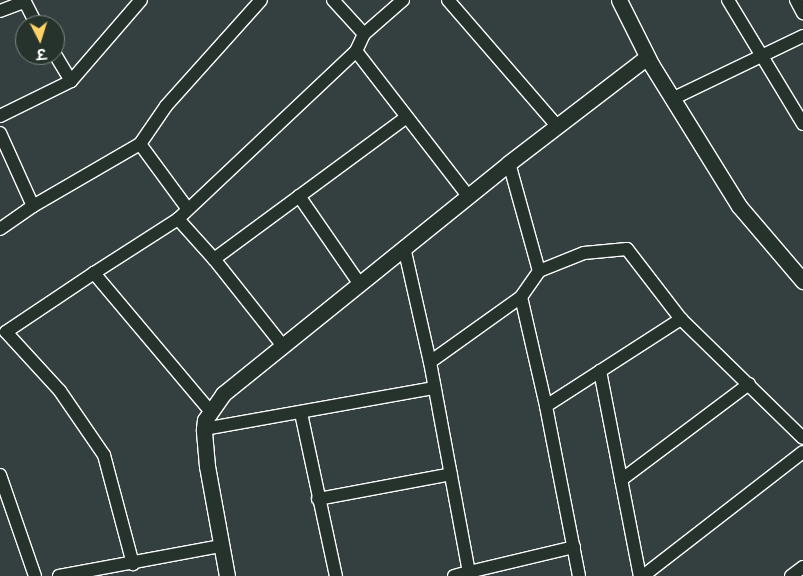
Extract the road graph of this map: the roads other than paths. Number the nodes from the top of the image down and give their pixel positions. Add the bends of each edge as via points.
1 (141, 0) edge
2 (261, 0) edge
3 (333, 0) edge
4 (403, 0) edge
5 (448, 0) edge
6 (619, 0) edge
7 (728, 0) edge
8 (796, 0) edge
9 (24, 1) edge
10 (0, 11) edge
11 (803, 13) edge
12 (32, 15) edge
13 (364, 34) junction
14 (803, 36) edge
15 (356, 51) junction
16 (761, 55) junction
17 (647, 57) junction
18 (62, 65) edge
19 (71, 81) junction
20 (672, 99) junction
21 (0, 116) edge
22 (405, 118) junction
23 (803, 124) edge
24 (557, 126) junction
25 (0, 133) edge
26 (140, 144) junction
27 (509, 163) junction
28 (299, 196) junction
29 (468, 196) junction
30 (33, 206) junction
31 (187, 208) junction
32 (178, 219) junction
33 (0, 229) edge
34 (404, 247) junction
35 (214, 259) junction
36 (539, 271) junction
37 (94, 273) junction
38 (803, 281) edge
39 (360, 283) junction
40 (521, 297) junction
41 (681, 319) junction
42 (3, 335) edge
43 (283, 346) junction
44 (430, 362) junction
45 (600, 371) junction
46 (748, 384) junction
47 (434, 388) junction
48 (546, 406) junction
49 (211, 412) junction
50 (301, 413) junction
51 (204, 429) junction
52 (803, 438) edge
53 (803, 452) edge
54 (451, 474) junction
55 (0, 475) edge
56 (621, 480) junction
57 (318, 499) junction
58 (221, 546) junction
59 (574, 547) junction
60 (133, 564) junction
61 (803, 566) edge
62 (469, 572) junction
63 (486, 572) edge
64 (35, 576) edge
65 (59, 576) edge
66 (227, 576) edge
67 (336, 576) edge
68 (454, 576) edge
69 (579, 576) edge
70 (641, 576) edge
71 (791, 576) edge

1 - 19 street
2 - 26 street via 166,106
3 - 13 street
4 - 13 street
5 - 24 street
6 - 17 street
7 - 16 street
8 - 11 street
9 - 10 street
9 - 12 street
13 - 15 street
14 - 16 street
15 - 22 street
15 - 31 street
16 - 20 street
16 - 23 street
17 - 20 street
17 - 24 street
18 - 19 street
19 - 21 street
20 - 38 street via 739,206
22 - 28 street
22 - 29 street
24 - 27 street
25 - 30 street
26 - 30 street
26 - 31 street
27 - 29 street
27 - 36 street
28 - 35 street
28 - 39 street
29 - 34 street
30 - 33 street
31 - 32 street
32 - 35 street
32 - 37 street
34 - 39 street
34 - 44 street
35 - 43 street
36 - 40 street
36 - 41 street via 584,254 627,249
37 - 42 street
37 - 49 street
39 - 43 street
40 - 44 street
40 - 48 street
41 - 45 street
41 - 46 street
42 - 60 street via 60,391 104,455
43 - 49 street via 236,382
44 - 47 street
45 - 48 street
45 - 56 street
46 - 52 street
46 - 56 street
47 - 50 street
47 - 54 street
48 - 59 street
49 - 51 street
50 - 51 street
50 - 57 street
51 - 58 street
53 - 70 street
54 - 57 street
54 - 62 street
55 - 64 street
56 - 70 street
57 - 67 street
58 - 60 street
58 - 66 street
59 - 63 street
59 - 69 street
60 - 65 street
61 - 71 street
62 - 63 street
62 - 68 street

